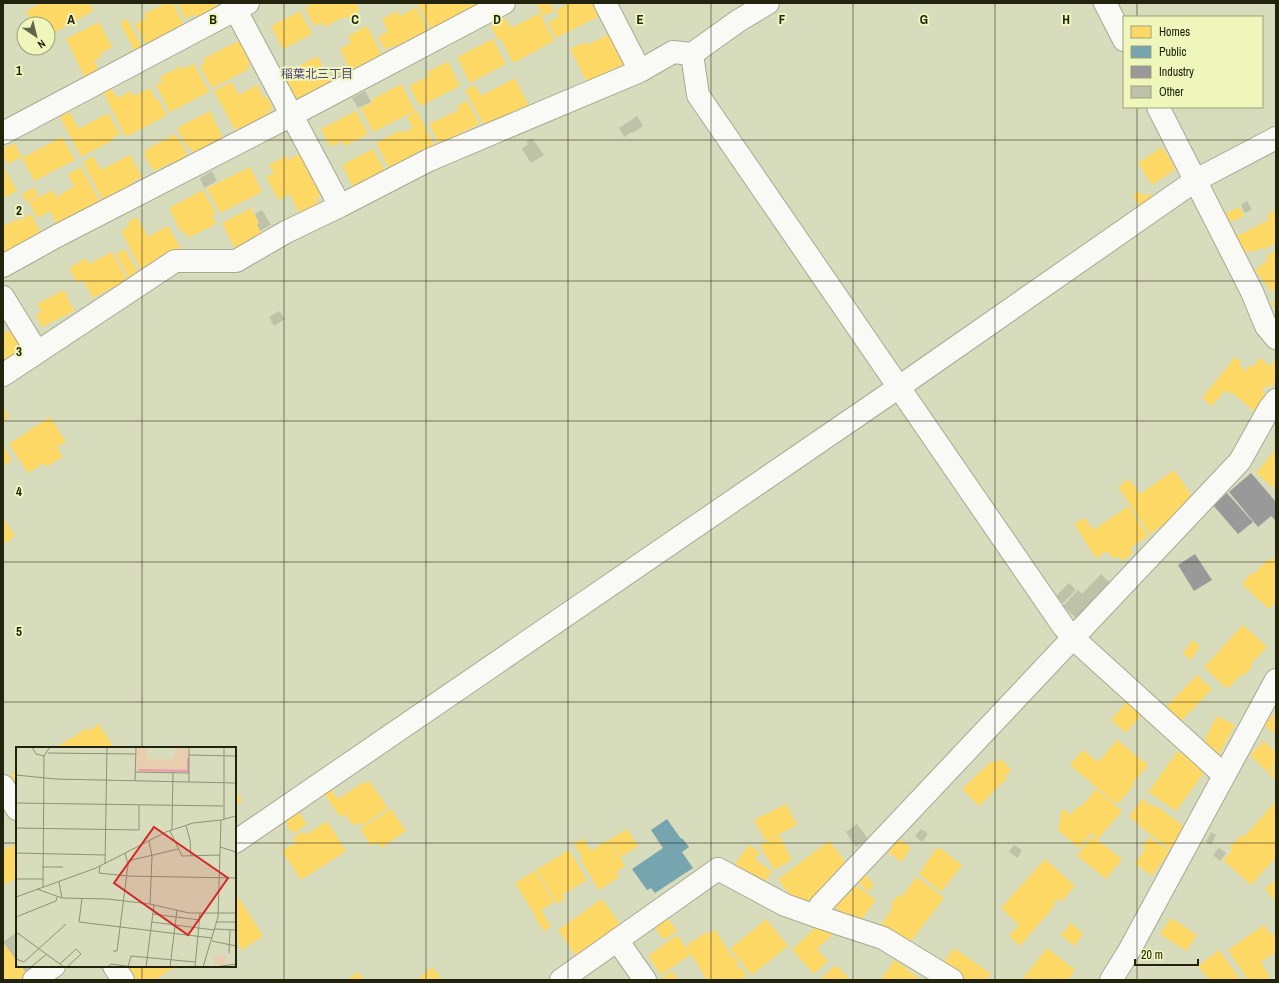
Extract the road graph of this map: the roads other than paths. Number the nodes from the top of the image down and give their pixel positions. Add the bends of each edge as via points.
1 (504, 3) edge
2 (605, 3) edge
3 (768, 3) edge
4 (1105, 3) edge
5 (239, 5) edge
6 (1123, 38) edge
7 (692, 54) junction
8 (640, 71) junction
9 (1159, 108) edge
10 (292, 115) junction
11 (3, 133) edge
12 (1276, 138) edge
13 (1196, 180) junction
14 (340, 206) junction
15 (3, 266) edge
16 (3, 297) edge
17 (1276, 338) edge
18 (37, 352) junction
19 (3, 375) edge
20 (899, 387) junction
21 (1276, 400) edge
22 (1073, 638) junction
23 (1276, 680) edge
24 (1224, 775) junction
25 (3, 786) edge
26 (16, 807) edge
27 (236, 841) edge
28 (816, 916) junction
29 (617, 940) junction
30 (53, 967) edge
31 (115, 967) edge
32 (34, 980) edge
33 (123, 980) edge
34 (561, 980) edge
35 (645, 980) edge
36 (952, 980) edge
37 (1111, 980) edge

1 - 10 street
2 - 8 street
3 - 7 street
4 - 6 street
5 - 10 street
5 - 11 street
7 - 8 street via 673,52
7 - 20 street via 698,95
8 - 14 street via 429,160
9 - 13 street
10 - 14 street
10 - 15 street
12 - 13 street
13 - 17 street via 1252,292 1266,326
13 - 20 street
14 - 18 street via 286,232 236,261 175,261
16 - 18 street
18 - 19 street
20 - 22 street
20 - 27 street
21 - 22 street via 1240,461
22 - 24 street
22 - 28 street via 820,906
23 - 24 street
24 - 37 street
25 - 26 street
28 - 29 street via 785,905 718,870
28 - 36 street via 883,938
29 - 34 street
29 - 35 street
30 - 32 street
31 - 33 street

